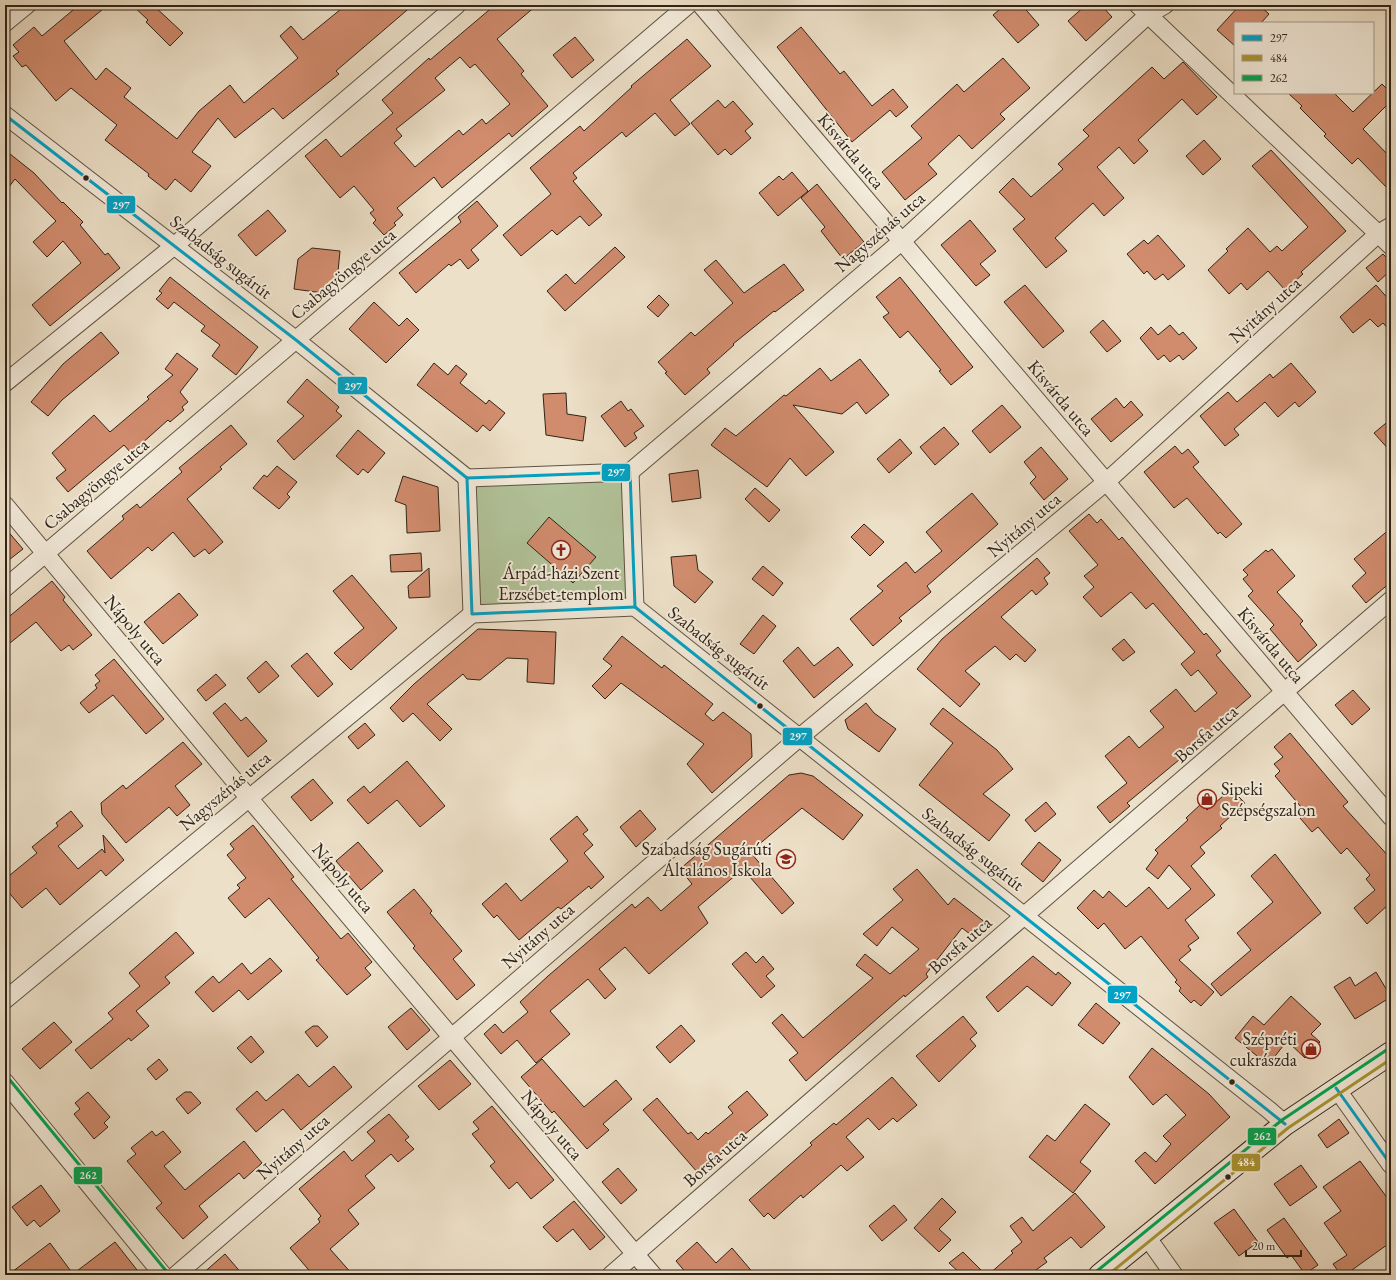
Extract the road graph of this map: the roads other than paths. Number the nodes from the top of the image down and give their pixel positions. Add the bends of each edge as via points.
1 (27, 5) edge
2 (457, 5) edge
3 (688, 5) edge
4 (701, 5) edge
5 (1165, 5) edge
6 (1143, 10) edge
7 (5, 23) edge
8 (1234, 93) edge
9 (1235, 94) edge
10 (5, 115) edge
11 (1385, 230) edge
12 (902, 241) junction
13 (174, 246) junction
14 (1391, 246) edge
15 (296, 340) junction
16 (5, 383) edge
17 (630, 472) junction
18 (467, 478) junction
19 (1106, 482) junction
20 (5, 505) edge
21 (45, 554) junction
22 (5, 588) edge
23 (1391, 600) edge
24 (636, 607) junction
25 (472, 614) junction
26 (1285, 692) junction
27 (800, 737) junction
28 (248, 798) junction
29 (1391, 817) edge
30 (1025, 915) junction
31 (5, 1000) edge
32 (451, 1037) junction
33 (1391, 1053) edge
34 (5, 1082) edge
35 (1336, 1088) junction
36 (1285, 1124) junction
37 (1391, 1165) edge
38 (1147, 1237) junction
39 (635, 1254) junction
40 (162, 1275) edge
41 (176, 1275) edge
42 (611, 1275) edge
43 (653, 1275) edge
44 (1100, 1275) edge
45 (1174, 1275) edge

1 - 7 street
2 - 13 street
3 - 15 street, Csabagyöngye utca
4 - 12 street, Kisvárda utca
5 - 6 street, Nagyszénás utca
6 - 8 street
6 - 12 street, Nagyszénás utca
9 - 11 street
10 - 13 street, Szabadság sugárút
11 - 14 street
11 - 19 street, Nyitány utca
12 - 17 street, Nagyszénás utca
12 - 19 street, Kisvárda utca
13 - 15 street, Szabadság sugárút
13 - 16 street
15 - 18 street, Szabadság sugárút
15 - 21 street, Csabagyöngye utca
17 - 18 street
17 - 24 street
18 - 25 street
19 - 26 street, Kisvárda utca
19 - 27 street, Nyitány utca
20 - 21 street, Nápoly utca
21 - 22 street, Csabagyöngye utca
21 - 28 street, Nápoly utca
23 - 26 street, Borsfa utca
24 - 25 street
24 - 27 street, Szabadság sugárút
25 - 28 street, Nagyszénás utca
26 - 29 street, Kisvárda utca
26 - 30 street, Borsfa utca
27 - 30 street, Szabadság sugárút
27 - 32 street, Nyitány utca
28 - 31 street, Nagyszénás utca
28 - 32 street, Nápoly utca
30 - 36 street, Szabadság sugárút
30 - 39 street, Borsfa utca
32 - 39 street, Nápoly utca
32 - 41 street, Nyitány utca
33 - 35 main road
34 - 40 street
35 - 36 main road
35 - 37 street
36 - 38 main road
38 - 44 main road
38 - 45 street
39 - 42 street, Borsfa utca
39 - 43 street, Nápoly utca

